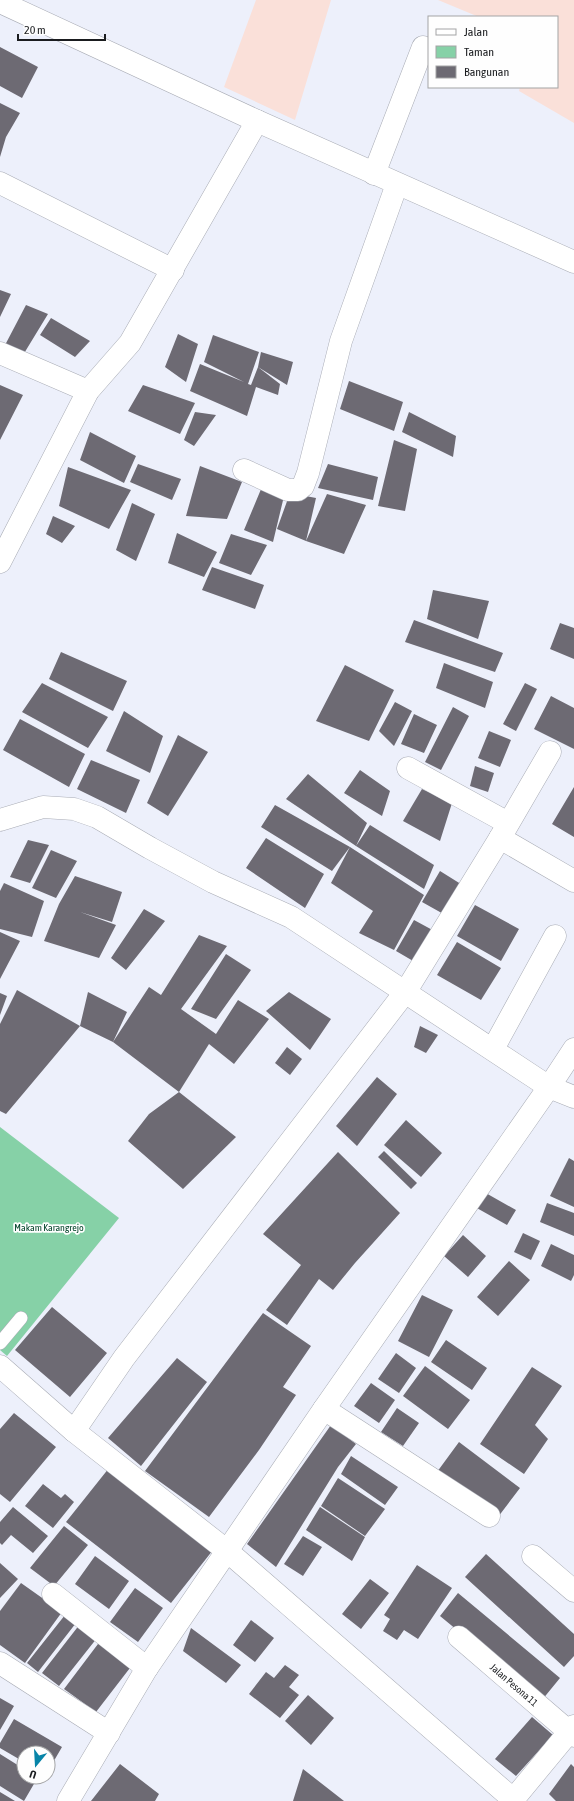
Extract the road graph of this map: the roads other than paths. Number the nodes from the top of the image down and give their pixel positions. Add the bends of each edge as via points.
1 (0, 2) edge
2 (423, 47) dead end
3 (257, 121) junction
4 (374, 174) junction
5 (0, 183) edge
6 (397, 184) junction
7 (574, 262) edge
8 (173, 270) junction
9 (0, 353) edge
10 (88, 392) junction
11 (244, 470) dead end
12 (0, 562) edge
13 (550, 752) dead end
14 (408, 768) dead end
15 (0, 820) edge
16 (504, 830) junction
17 (574, 881) edge
18 (555, 936) dead end
19 (406, 991) junction
20 (493, 1049) junction
21 (574, 1049) edge
22 (549, 1087) junction
23 (574, 1097) edge
24 (21, 1318) dead end
25 (0, 1344) edge
26 (0, 1366) edge
27 (324, 1409) junction
28 (74, 1431) junction
29 (489, 1516) dead end
30 (226, 1550) junction
31 (533, 1556) dead end
32 (574, 1591) edge
33 (52, 1594) dead end
34 (459, 1637) dead end
35 (0, 1663) edge
36 (147, 1668) junction
37 (572, 1731) edge
38 (109, 1733) junction
39 (513, 1800) edge
40 (68, 1801) edge

1 - 3 street
2 - 4 street
3 - 4 street
3 - 8 street
4 - 6 street
5 - 8 street
6 - 7 street
6 - 11 street via 341,341 303,486 298,490 288,490
8 - 10 street via 130,343
9 - 10 street
10 - 12 street
13 - 16 street
14 - 16 street
15 - 19 street via 43,807 74,809 97,817 213,882 291,917
16 - 17 street
16 - 19 street
18 - 20 street
19 - 20 street
19 - 28 street via 124,1358
20 - 22 street
21 - 22 street
22 - 23 street
22 - 27 street
24 - 25 lane
26 - 28 street
27 - 29 street
27 - 30 street
28 - 30 street
30 - 36 street
30 - 39 street
31 - 32 street
33 - 36 street
34 - 37 street, Jalan Pesona 11
35 - 38 street
36 - 38 street
37 - 39 street
38 - 40 street

